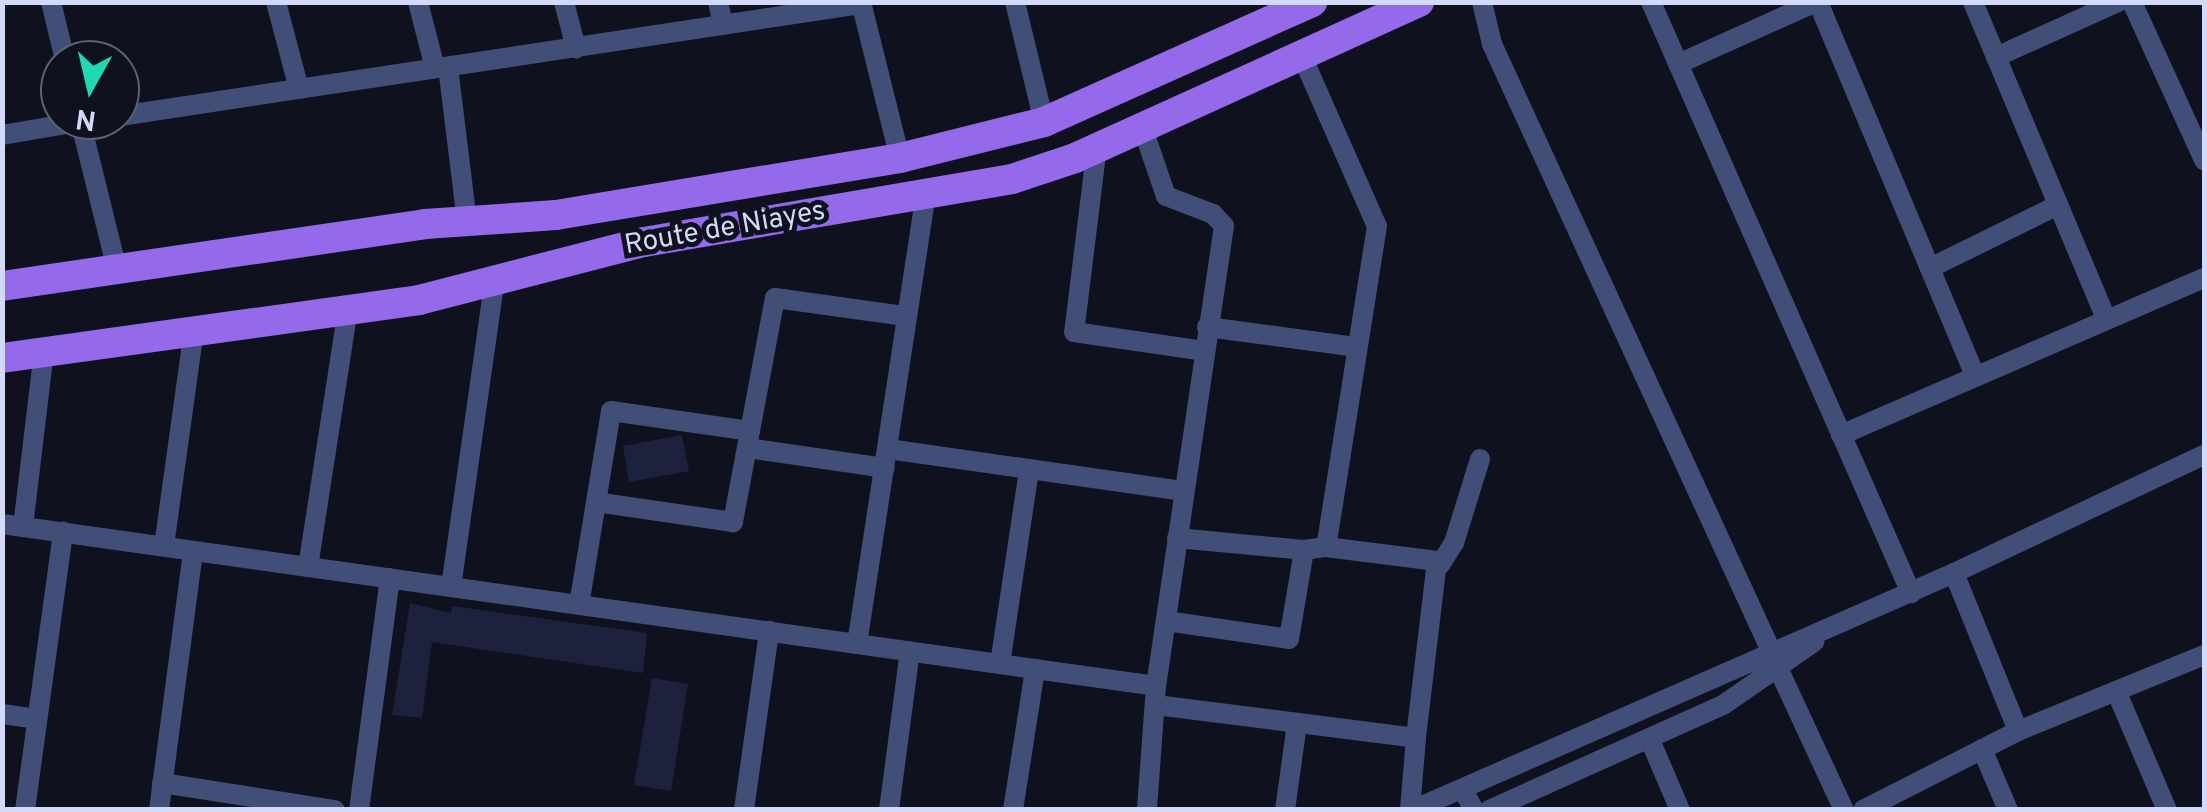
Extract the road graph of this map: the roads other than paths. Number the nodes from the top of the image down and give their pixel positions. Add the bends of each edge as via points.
1 (51, 2) edge
2 (276, 2) edge
3 (418, 2) edge
4 (564, 2) edge
5 (718, 2) edge
6 (1014, 2) edge
7 (1312, 2) edge
8 (1419, 2) edge
9 (1482, 2) edge
10 (1651, 2) edge
11 (1817, 2) edge
12 (1974, 2) edge
13 (2118, 2) edge
14 (2132, 2) edge
15 (861, 3) edge
16 (724, 24) junction
17 (60, 40) edge
18 (576, 48) junction
19 (1301, 54) junction
20 (1996, 57) junction
21 (1678, 64) junction
22 (442, 68) junction
23 (299, 89) junction
24 (140, 113) edge
25 (1044, 122) junction
26 (1142, 126) junction
27 (40, 128) edge
28 (2, 135) edge
29 (88, 140) edge
30 (1097, 146) junction
31 (900, 158) junction
32 (2204, 160) edge
33 (926, 194) junction
34 (2058, 206) junction
35 (466, 222) junction
36 (1930, 268) junction
37 (117, 270) junction
38 (495, 277) junction
39 (2204, 278) edge
40 (2, 286) edge
41 (348, 310) junction
42 (904, 316) junction
43 (2106, 318) junction
44 (1207, 327) junction
45 (194, 330) junction
46 (1356, 347) junction
47 (1204, 350) junction
48 (44, 352) junction
49 (2, 358) edge
50 (1975, 374) junction
51 (1841, 435) junction
52 (749, 439) junction
53 (2204, 456) edge
54 (886, 458) junction
55 (1480, 459) dead end
56 (1029, 469) junction
57 (1184, 491) junction
58 (596, 502) junction
59 (13, 525) edge
60 (63, 532) junction
61 (1177, 538) junction
62 (164, 546) junction
63 (1326, 546) junction
64 (193, 550) junction
65 (1304, 550) junction
66 (1440, 564) junction
67 (308, 567) junction
68 (1954, 573) junction
69 (390, 578) junction
70 (450, 587) junction
71 (1911, 593) junction
72 (579, 605) junction
73 (1166, 621) junction
74 (769, 632) junction
75 (857, 644) junction
76 (910, 651) junction
77 (2204, 656) edge
78 (1775, 659) junction
79 (1000, 664) junction
80 (1035, 669) junction
81 (2117, 693) junction
82 (1156, 696) junction
83 (2, 714) edge
84 (37, 719) junction
85 (1297, 723) junction
86 (2018, 732) junction
87 (1416, 738) junction
88 (1650, 740) junction
89 (1982, 749) junction
90 (162, 783) junction
91 (1468, 800) edge
92 (25, 810) edge
93 (159, 810) edge
94 (335, 810) edge
95 (359, 810) edge
96 (744, 810) edge
97 (889, 810) edge
98 (1013, 810) edge
99 (1147, 810) edge
100 (1285, 810) edge
101 (1411, 810) edge
102 (1490, 810) edge
103 (1680, 810) edge
104 (1844, 810) edge
105 (1863, 810) edge
106 (2008, 810) edge
107 (2167, 810) edge

1 - 17 street
2 - 23 street
3 - 22 street
4 - 18 street
5 - 16 street
6 - 25 street
7 - 25 main road, Route de Niayes
8 - 19 main road, Route de Niayes
9 - 78 street via 1492,44
10 - 21 street
11 - 21 street
11 - 36 street
12 - 20 street
13 - 20 street
14 - 32 street
15 - 16 street
15 - 31 street
16 - 18 street
18 - 22 street
19 - 26 main road, Route de Niayes
19 - 46 street via 1377,226
20 - 34 street
21 - 51 street
22 - 23 street
22 - 35 street
23 - 24 street
25 - 31 main road, Route de Niayes
26 - 30 main road, Route de Niayes
26 - 44 street via 1166,196 1213,214 1224,226
27 - 28 street
29 - 37 street
30 - 33 main road, Route de Niayes via 1012,178
30 - 47 street via 1074,332
31 - 35 main road, Route de Niayes via 556,215
33 - 38 main road, Route de Niayes via 644,242
33 - 42 street
34 - 36 street
34 - 43 street
35 - 37 main road, Route de Niayes
36 - 50 street
37 - 40 main road, Route de Niayes
38 - 41 main road, Route de Niayes via 420,300
38 - 70 street
39 - 43 street
41 - 45 main road, Route de Niayes
41 - 67 street
42 - 52 street via 775,298
42 - 54 street
43 - 50 street
44 - 46 street
44 - 47 street
45 - 48 main road, Route de Niayes
45 - 62 street
46 - 63 street
47 - 57 street
48 - 49 main road, Route de Niayes
48 - 59 street
50 - 51 street
51 - 71 street
52 - 54 street
52 - 58 street via 733,522
52 - 58 street via 610,411
53 - 68 street
54 - 56 street
54 - 75 street
55 - 66 street via 1454,543
56 - 57 street
56 - 79 street
57 - 61 street
58 - 72 street
59 - 60 street
60 - 62 street
60 - 84 street
61 - 65 street
61 - 73 street
62 - 64 street
63 - 65 street
63 - 66 street
64 - 67 street
64 - 90 street
65 - 73 street via 1290,639
66 - 87 street
67 - 69 street
68 - 71 street
68 - 86 street
69 - 70 street
69 - 95 street
70 - 72 street
71 - 78 street
72 - 74 street
73 - 82 street
74 - 75 street
74 - 96 street
75 - 76 street
76 - 79 street
76 - 97 street
77 - 81 street
78 - 88 street via 1723,706
78 - 91 street
78 - 104 street
79 - 80 street
80 - 82 street
80 - 98 street
81 - 86 street
81 - 107 street
82 - 85 street
82 - 99 street
83 - 84 street
84 - 92 street
85 - 87 street
85 - 100 street
86 - 89 street
87 - 101 street
88 - 102 street
88 - 103 street
89 - 105 street
89 - 106 street
90 - 93 street
90 - 94 street
91 - 101 street

